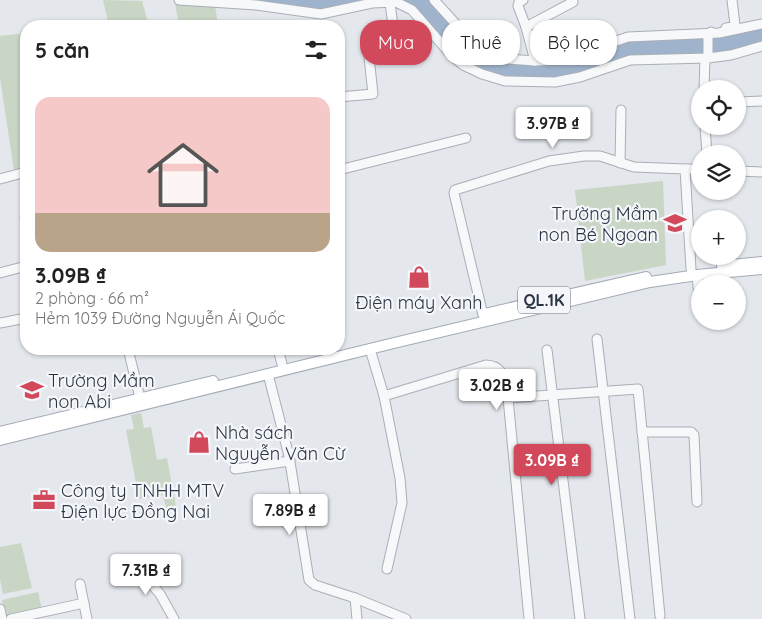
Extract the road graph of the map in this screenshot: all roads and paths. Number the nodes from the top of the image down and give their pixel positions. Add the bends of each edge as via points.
1 (179, 0) edge
2 (434, 0) edge
3 (523, 0) edge
4 (732, 0) edge
5 (217, 1) edge
6 (573, 2) dead end
7 (390, 3) junction
8 (762, 24) edge
9 (526, 27) junction
10 (708, 34) junction
11 (617, 40) edge
12 (530, 42) edge
13 (762, 46) edge
14 (706, 58) junction
15 (530, 61) edge
16 (705, 80) edge
17 (345, 96) edge
18 (746, 102) edge
19 (762, 102) edge
20 (621, 110) dead end
21 (466, 138) dead end
22 (620, 163) junction
23 (345, 168) edge
24 (685, 169) junction
25 (691, 169) edge
26 (746, 171) edge
27 (762, 172) edge
28 (20, 174) edge
29 (0, 179) edge
30 (762, 262) edge
31 (20, 268) edge
32 (762, 269) edge
33 (694, 272) junction
34 (0, 273) edge
35 (694, 275) edge
36 (483, 315) junction
37 (20, 319) edge
38 (0, 324) edge
39 (597, 339) dead end
40 (393, 340) junction
41 (370, 349) junction
42 (547, 350) dead end
43 (345, 352) edge
44 (345, 354) edge
45 (129, 355) edge
46 (280, 355) edge
47 (332, 355) edge
48 (341, 355) edge
49 (283, 367) junction
50 (268, 371) junction
51 (248, 376) junction
52 (602, 391) junction
53 (553, 394) junction
54 (384, 396) junction
55 (140, 398) junction
56 (508, 398) junction
57 (0, 432) edge
58 (642, 432) junction
59 (0, 440) edge
60 (290, 461) junction
61 (235, 469) dead end
62 (698, 502) dead end
63 (130, 564) dead end
64 (387, 569) dead end
65 (80, 584) dead end
66 (355, 598) junction
67 (84, 603) junction
68 (0, 609) edge
69 (660, 616) dead end
70 (2, 619) edge
71 (11, 619) edge
72 (87, 619) edge
73 (174, 619) edge
74 (357, 619) edge
75 (406, 619) edge
76 (529, 619) edge
77 (580, 619) edge
78 (630, 619) edge

1 - 5 street
2 - 15 street via 462,33 488,53
3 - 9 street via 518,6
4 - 10 street via 734,26
5 - 7 street via 321,14 372,3
6 - 9 street
7 - 14 street via 396,2 412,10 452,56 463,64 505,81 555,82 630,60
7 - 17 street via 396,48 394,52 369,57 373,94
8 - 10 street
9 - 12 street
10 - 11 street
10 - 14 street
13 - 14 street
14 - 16 street
18 - 19 street
20 - 22 street
21 - 23 street
22 - 24 street via 640,168
22 - 36 street via 600,156 549,161 454,191
24 - 25 street
24 - 33 street
26 - 27 street
28 - 29 street
30 - 33 main road, QL.1K
31 - 34 street
32 - 33 main road, QL.1K
33 - 35 street
33 - 36 main road, QL.1K via 629,280
33 - 40 main road, QL.1K
36 - 40 main road, QL.1K
37 - 38 street
39 - 52 street
40 - 41 main road, QL.1K
40 - 43 main road, QL.1K
41 - 44 main road, QL.1K
41 - 54 street
42 - 53 street
45 - 55 street
46 - 49 street
47 - 49 main road, QL.1K
48 - 49 main road, QL.1K
49 - 50 main road, QL.1K
50 - 51 main road, QL.1K
50 - 60 street
51 - 55 main road, QL.1K
51 - 59 main road, QL.1K
52 - 53 street
52 - 58 street via 638,389
52 - 78 street
53 - 56 street
53 - 77 street
54 - 56 street via 494,365 503,374
54 - 64 street via 402,503
55 - 57 main road, QL.1K
56 - 76 street
58 - 62 street via 691,432 694,435
58 - 69 street
60 - 61 street
60 - 66 street via 309,580
63 - 73 street via 160,594
65 - 67 street
66 - 74 street
66 - 75 street
67 - 71 street
67 - 72 street
68 - 70 street

